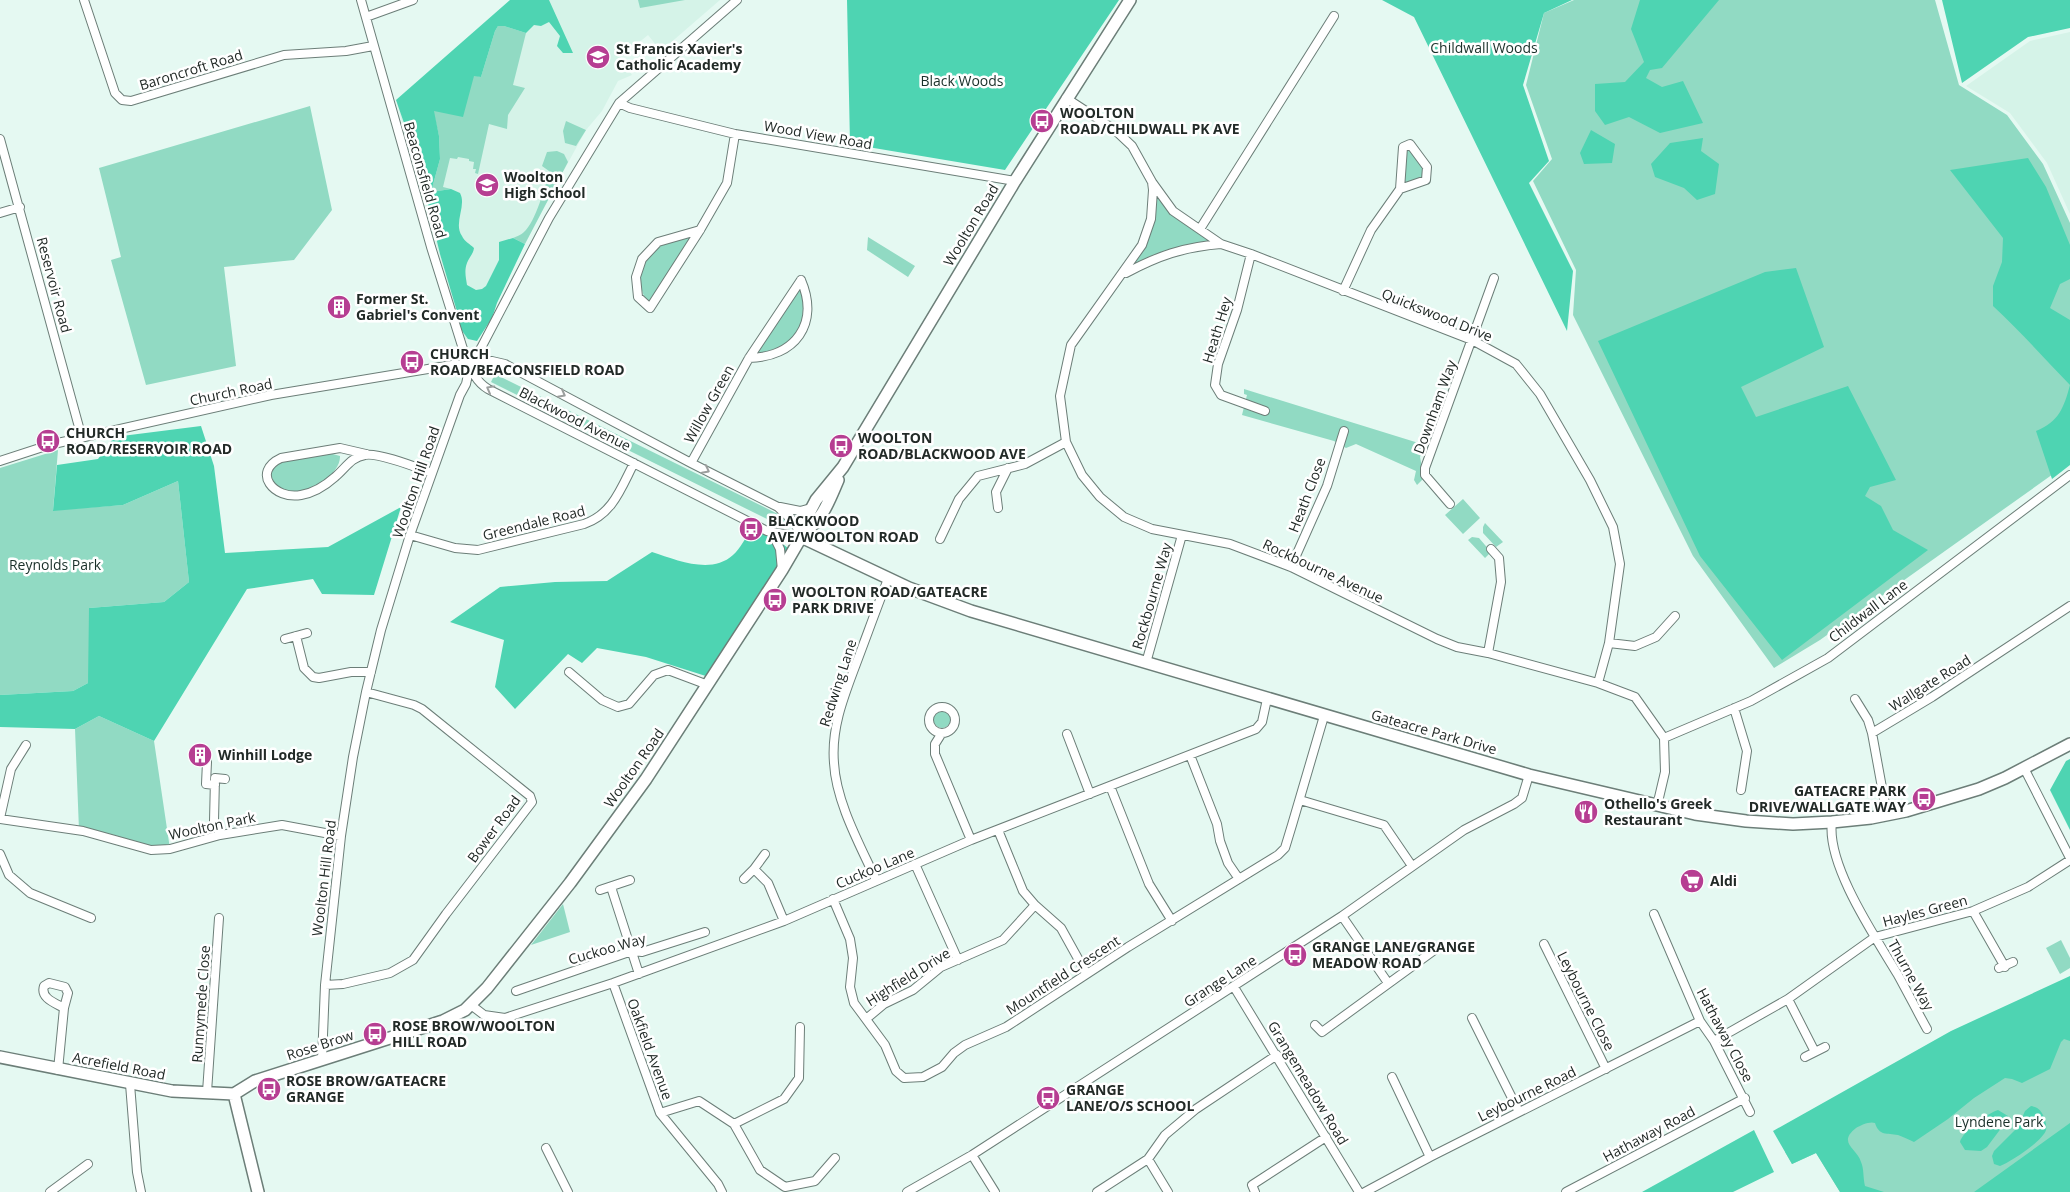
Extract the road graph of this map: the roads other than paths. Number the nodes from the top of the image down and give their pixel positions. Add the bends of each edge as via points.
1 (84, 0) edge
2 (361, 0) edge
3 (413, 0) edge
4 (737, 0) edge
5 (1130, 0) edge
6 (1334, 16) dead end
7 (366, 17) junction
8 (374, 46) junction
9 (1066, 98) junction
10 (620, 103) junction
11 (734, 134) junction
12 (0, 139) edge
13 (1015, 181) junction
14 (1152, 182) junction
15 (1400, 189) junction
16 (20, 208) junction
17 (0, 213) edge
18 (1200, 229) junction
19 (700, 230) junction
20 (1221, 244) junction
21 (1250, 254) junction
22 (1123, 275) junction
23 (1494, 278) dead end
24 (1343, 291) junction
25 (1472, 340) junction
26 (749, 358) junction
27 (470, 365) junction
28 (1265, 411) dead end
29 (1344, 431) dead end
30 (82, 438) junction
31 (1066, 442) junction
32 (366, 454) junction
33 (0, 461) edge
34 (634, 463) junction
35 (691, 463) junction
36 (843, 468) junction
37 (1008, 468) junction
38 (432, 473) junction
39 (2070, 475) edge
40 (1450, 504) dead end
41 (778, 507) junction
42 (811, 508) junction
43 (998, 508) dead end
44 (772, 533) junction
45 (410, 535) junction
46 (802, 535) junction
47 (1182, 535) junction
48 (940, 539) dead end
49 (1491, 549) dead end
50 (1291, 567) junction
51 (782, 570) junction
52 (888, 579) junction
53 (2070, 606) edge
54 (1675, 616) dead end
55 (307, 633) dead end
56 (296, 636) junction
57 (285, 639) dead end
58 (1609, 643) junction
59 (1488, 653) junction
60 (1146, 663) junction
61 (371, 672) junction
62 (569, 672) dead end
63 (1598, 683) junction
64 (708, 684) junction
65 (366, 692) junction
66 (1267, 699) junction
67 (1856, 699) dead end
68 (1734, 708) junction
69 (1324, 716) junction
70 (940, 732) dead end
71 (1872, 733) junction
72 (1068, 734) dead end
73 (1664, 738) junction
74 (2070, 744) edge
75 (26, 745) dead end
76 (1190, 755) junction
77 (207, 762) dead end
78 (2024, 768) junction
79 (1529, 775) junction
80 (225, 779) dead end
81 (215, 785) junction
82 (1110, 786) junction
83 (1741, 790) dead end
84 (1090, 794) junction
85 (1300, 800) junction
86 (1657, 806) junction
87 (1887, 815) junction
88 (0, 818) edge
89 (1832, 822) junction
90 (998, 830) junction
91 (220, 834) junction
92 (341, 836) junction
93 (971, 840) junction
94 (0, 854) edge
95 (764, 854) dead end
96 (2070, 859) edge
97 (915, 864) junction
98 (1412, 866) junction
99 (754, 869) junction
100 (744, 879) dead end
101 (1239, 879) junction
102 (630, 880) dead end
103 (876, 880) junction
104 (611, 887) junction
105 (600, 890) dead end
106 (833, 899) junction
107 (1035, 905) junction
108 (1974, 911) junction
109 (1654, 914) dead end
110 (1342, 916) junction
111 (91, 918) dead end
112 (219, 918) dead end
113 (784, 921) junction
114 (1172, 922) junction
115 (705, 932) dead end
116 (1875, 937) junction
117 (1544, 944) dead end
118 (1440, 946) dead end
119 (632, 952) junction
120 (958, 960) junction
121 (2013, 962) dead end
122 (1086, 973) junction
123 (639, 974) junction
124 (1388, 982) junction
125 (613, 983) junction
126 (325, 985) junction
127 (1234, 987) junction
128 (516, 990) dead end
129 (1788, 999) junction
130 (471, 1005) junction
131 (64, 1008) dead end
132 (1472, 1018) dead end
133 (866, 1019) junction
134 (1700, 1021) junction
135 (1315, 1025) dead end
136 (800, 1027) dead end
137 (1927, 1029) dead end
138 (1714, 1041) junction
139 (1824, 1047) dead end
140 (1815, 1052) junction
141 (1277, 1056) junction
142 (0, 1057) edge
143 (1805, 1057) dead end
144 (322, 1060) junction
145 (1606, 1069) junction
146 (58, 1070) junction
147 (1392, 1078) dead end
148 (130, 1084) junction
149 (207, 1092) junction
150 (234, 1094) junction
151 (1744, 1098) junction
152 (1519, 1112) junction
153 (1750, 1112) dead end
154 (660, 1113) junction
155 (734, 1124) junction
156 (1326, 1137) junction
157 (546, 1148) dead end
158 (972, 1155) junction
159 (1430, 1157) junction
160 (835, 1158) dead end
161 (1148, 1159) junction
162 (88, 1164) dead end
163 (50, 1192) edge
164 (141, 1192) edge
165 (258, 1192) edge
166 (568, 1192) edge
167 (722, 1192) edge
168 (907, 1192) edge
169 (995, 1192) edge
170 (1097, 1192) edge
171 (1168, 1192) edge
172 (1255, 1192) edge
173 (1360, 1192) edge
174 (1365, 1192) edge
175 (1566, 1192) edge

1 - 8 street, Baroncroft Road via 115,93 122,100 131,101 284,55 346,52
2 - 7 street, Beaconsfield Road
3 - 7 street
4 - 10 street, Woolton Hill Road
5 - 9 street, Woolton Road
6 - 18 street
7 - 8 street, Beaconsfield Road
8 - 27 street, Beaconsfield Road via 431,247
9 - 13 street, Woolton Road
9 - 14 street, Rockbourne Avenue via 1121,135 1137,153
10 - 11 street, Wood View Road
10 - 27 street, Woolton Hill Road via 549,218 482,348
11 - 13 street, Wood View Road
11 - 19 street via 727,183
12 - 16 street, Reservoir Road
13 - 36 street, Woolton Road
14 - 18 street, Quickswood Drive via 1173,211
14 - 22 street, Rockbourne Avenue via 1150,228
15 - 15 street via 1426,180 1427,167 1410,144 1402,147
15 - 24 street via 1371,230
16 - 17 street
16 - 30 street, Reservoir Road
18 - 20 street, Quickswood Drive
19 - 19 street via 695,238 650,308 638,296 636,277 642,259 658,242
20 - 21 street, Quickswood Drive
20 - 22 street, Rockbourne Avenue via 1192,246 1164,254
21 - 24 street, Quickswood Drive
21 - 28 street, Heath Hey via 1218,364 1215,385 1221,395
22 - 31 street, Rockbourne Avenue via 1071,345 1060,396
23 - 25 street, Downham Way
24 - 25 street, Quickswood Drive
25 - 40 street, Downham Way via 1425,468 1425,475
25 - 58 street, Quickswood Drive via 1516,364 1540,394 1613,527 1620,564
26 - 26 street, Willow Green via 776,354 801,336 808,305 801,280
26 - 35 street, Willow Green
27 - 30 street, Church Road via 452,365 271,395
34 -> 27 street, Blackwood Avenue via 488,389 476,380
27 -> 35 street, Blackwood Avenue via 492,360 505,364
27 - 38 street, Woolton Hill Road via 466,384
29 - 50 street, Heath Close via 1327,486
30 - 33 street, Church Road
31 - 37 street via 1025,464
31 - 47 street, Rockbourne Avenue via 1082,475 1100,497 1124,517 1152,529
32 - 32 street via 347,464 335,478 318,489 301,495 276,492 270,486 268,469 281,458 340,448
32 - 38 street
34 - 44 street, Blackwood Avenue
34 - 45 street, Greendale Road via 608,510 584,524 478,550 455,548
35 -> 41 street, Blackwood Avenue
36 - 42 street, Woolton Road
36 - 46 street, Woolton Road via 817,523
37 - 43 street via 996,492
37 - 48 street via 978,476 959,499
38 - 45 street, Woolton Hill Road
39 - 68 street, Childwall Lane via 1828,658
41 - 42 street, Blackwood Avenue
41 - 46 street, Blackwood Avenue
42 - 46 street, Woolton Road
44 - 46 street, Blackwood Avenue
44 - 51 street via 780,549
45 - 61 street, Woolton Hill Road
46 - 51 street, Woolton Road
46 - 52 street, Gateacre Park Drive
47 - 50 street, Rockbourne Avenue via 1230,544
47 - 60 street, Rockbourne Way
49 - 59 street via 1499,558 1501,582
50 - 59 street, Rockbourne Avenue via 1437,639
51 - 64 street, Woolton Road
52 - 60 street, Gateacre Park Drive via 971,611
52 - 103 street, Redwing Lane via 839,711 834,736 838,789
53 - 71 street, Wallgate Road
54 - 58 street via 1656,637 1635,646
55 - 56 street
56 - 57 street
56 - 61 street via 304,668 313,677
58 - 63 street, Quickswood Drive
59 - 63 street, Rockbourne Avenue
60 - 66 street, Gateacre Park Drive
61 - 65 street, Woolton Hill Road
62 - 64 street via 602,700 618,708 629,704 654,675 668,670
63 - 73 street, Rockbourne Avenue via 1635,697
64 - 130 street, Woolton Road via 589,858
65 - 92 street, Woolton Hill Road
65 - 126 street, Bower Road via 422,709 530,796 532,802 413,960 390,973
66 - 69 street, Gateacre Park Drive
66 - 76 street, Cuckoo Lane via 1262,722 1256,729
67 - 71 street
68 - 73 street, Childwall Lane
68 - 83 street via 1747,751
69 - 79 street, Gateacre Park Drive
69 - 85 street, Mountfield Crescent
70 - 93 street via 935,754
71 - 87 street
72 - 84 street
73 - 86 street via 1665,772
74 - 78 street, Gateacre Park Drive
75 - 88 street via 11,769
76 - 82 street, Cuckoo Lane
76 - 101 street via 1217,824 1228,863
77 - 81 street via 206,784
78 - 87 street, Gateacre Park Drive via 1954,798
78 - 96 street
79 - 86 street, Gateacre Park Drive
79 - 98 street, Grange Lane via 1522,798 1464,830
80 - 81 street via 215,778
81 - 91 street via 214,822
82 - 84 street, Cuckoo Lane
82 - 114 street via 1148,884
84 - 90 street, Cuckoo Lane
85 - 98 street via 1384,825
85 - 101 street, Mountfield Crescent via 1285,848
86 - 89 street, Gateacre Park Drive via 1746,822
87 - 89 street, Gateacre Park Drive
88 - 91 street, Woolton Park via 83,831 151,850 170,849
89 - 116 street, Thurne Way via 1832,841 1837,858
90 - 93 street, Cuckoo Lane
90 - 107 street via 1023,891
91 - 92 street, Woolton Park via 282,825
92 - 126 street, Woolton Hill Road
93 - 97 street, Cuckoo Lane
94 - 111 street via 9,875 30,894
95 - 99 street
96 - 108 street, Hayles Green via 2028,887
97 - 103 street, Cuckoo Lane
97 - 120 street
98 - 110 street, Grange Lane
99 - 100 street
99 - 113 street via 768,883
101 - 114 street, Mountfield Crescent
102 - 104 street
103 - 106 street, Cuckoo Lane
104 - 105 street
104 - 119 street
106 - 113 street, Cuckoo Lane
106 - 133 street, Mountfield Crescent via 850,938 853,958 850,987 854,1003
107 - 120 street, Highfield Drive via 1003,940
107 - 122 street via 1060,928
108 - 116 street, Hayles Green
108 - 121 street via 2002,967
109 - 134 street, Hathaway Close
110 - 124 street
110 - 127 street, Grange Lane
112 - 149 street, Runnymede Close
113 - 123 street, Cuckoo Lane
114 - 122 street, Mountfield Crescent
115 - 119 street, Cuckoo Way via 642,952
116 - 129 street, Hayles Green
116 - 137 street, Thurne Way
117 - 145 street, Leybourne Close
118 - 124 street
119 - 123 street
119 - 128 street, Cuckoo Way
120 - 133 street, Highfield Drive via 941,968 913,990 884,1004
122 - 133 street, Mountfield Crescent via 1006,1027 965,1045 942,1067 924,1077 904,1078
123 - 125 street, Cuckoo Lane
124 - 135 street via 1322,1032
125 - 130 street, Cuckoo Lane via 505,1018 484,1015
125 - 154 street, Oakfield Avenue
126 - 144 street, Woolton Hill Road
127 - 141 street, Grangemeadow Road
127 - 158 street, Grange Lane
129 - 138 street, Hayles Green
129 - 140 street
130 - 144 street, Rose Brow via 443,1021
131 - 146 street
132 - 152 street
134 - 138 street, Hathaway Close
134 - 145 street, Leybourne Road
136 - 155 street via 800,1078 784,1099
138 - 151 street, Hathaway Close
139 - 140 street
140 - 143 street
141 - 156 street, Grangemeadow Road
141 - 161 street via 1196,1109 1166,1135
142 - 146 street, Acrefield Road
144 - 150 street, Rose Brow via 255,1081
145 - 152 street, Leybourne Road
146 - 148 street, Acrefield Road
147 - 159 street
148 - 149 street, Acrefield Road via 172,1091
148 - 164 street
149 - 150 street, Acrefield Road
150 - 165 street
151 - 153 street, Hathaway Close
151 - 175 street, Hathaway Road
152 - 159 street, Leybourne Road
154 - 155 street via 699,1101
154 - 167 street, Oakfield Avenue
155 - 160 street via 760,1170 785,1187 815,1181
156 - 172 street via 1252,1185
156 - 173 street, Grangemeadow Road
157 - 166 street
158 - 168 street, Grange Lane
158 - 169 street
159 - 174 street, Leybourne Road
161 - 170 street
161 - 171 street
162 - 163 street

